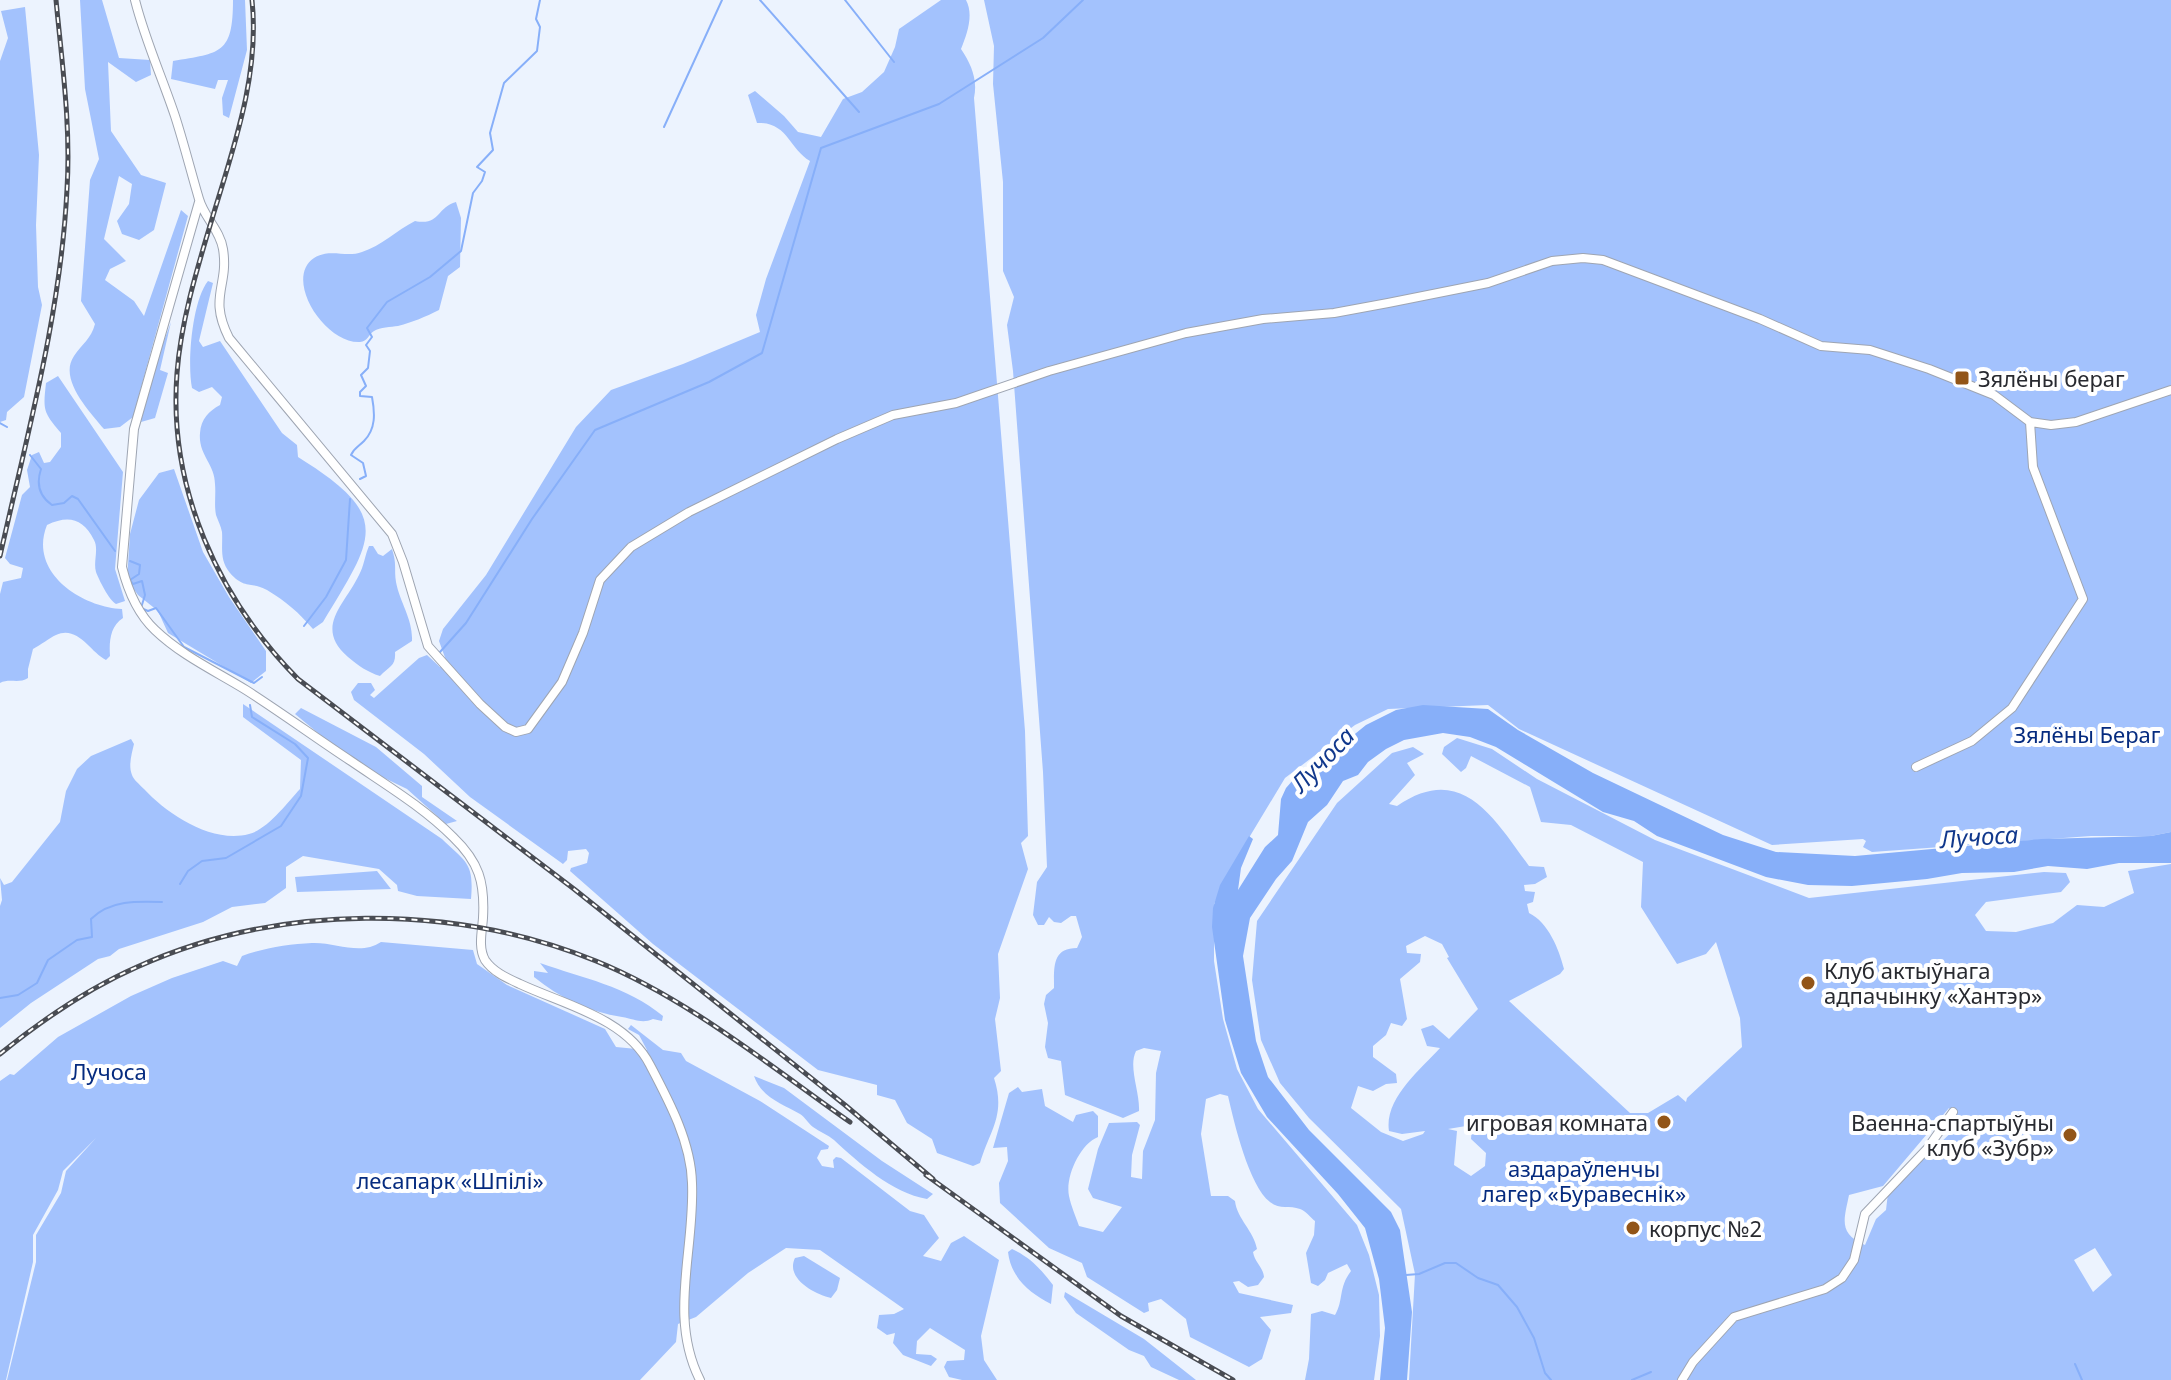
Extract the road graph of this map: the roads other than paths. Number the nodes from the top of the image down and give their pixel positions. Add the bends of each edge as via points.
1 (135, 0) edge
2 (199, 201) junction
3 (2171, 390) edge
4 (2030, 422) junction
5 (1916, 767) dead end
6 (1953, 1112) dead end
7 (700, 1380) edge
8 (1682, 1380) edge

1 - 2 street
2 - 4 street via 223,249 217,305 229,338 392,534 428,646 480,704 516,732 528,729 562,682 600,580 631,547 689,512 893,415 956,403 1186,333 1388,303 1488,283 1552,261 1603,260 1821,346 1870,350 1929,369 1994,395
2 - 7 street via 134,429 122,567 127,589 153,629 174,646 402,795 454,837 480,872 482,952 495,970 606,1022 635,1042 689,1150 685,1339
3 - 4 street via 2076,422
4 - 5 street via 2033,467 2083,599 2012,708 1972,741
6 - 8 street via 1927,1149 1865,1214 1854,1260 1842,1278 1814,1293 1734,1317

